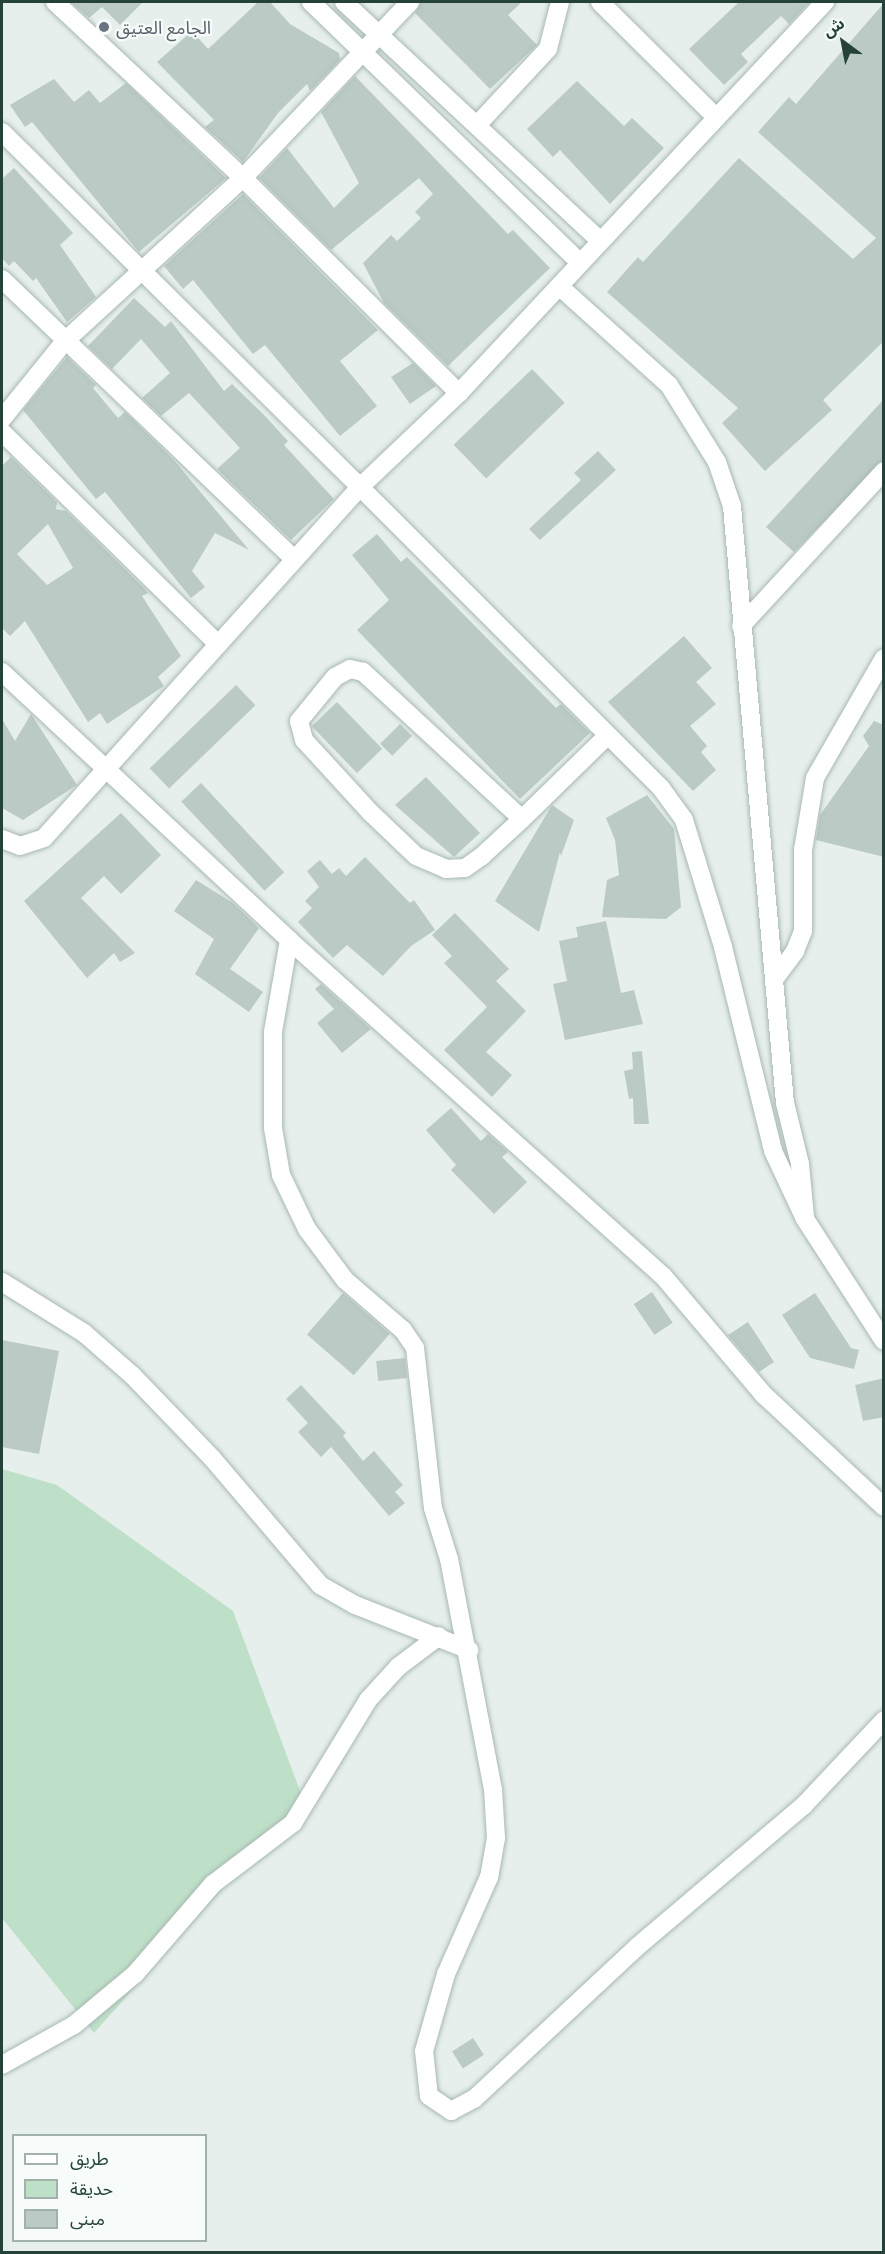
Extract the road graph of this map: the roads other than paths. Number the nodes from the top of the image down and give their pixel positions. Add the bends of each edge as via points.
1 (55, 2) edge
2 (312, 2) edge
3 (344, 2) edge
4 (410, 2) edge
5 (560, 2) edge
6 (600, 2) edge
7 (825, 2) edge
8 (377, 34) junction
9 (364, 51) junction
10 (716, 117) junction
11 (478, 124) junction
12 (6, 145) edge
13 (243, 178) junction
14 (600, 241) junction
15 (580, 263) junction
16 (140, 268) junction
17 (2, 279) edge
18 (559, 286) junction
19 (65, 341) junction
20 (459, 393) junction
21 (2, 419) edge
22 (2, 432) edge
23 (884, 471) edge
24 (360, 487) junction
25 (292, 557) junction
26 (741, 626) junction
27 (218, 644) junction
28 (884, 658) edge
29 (2, 672) edge
30 (607, 736) junction
31 (108, 769) junction
32 (522, 819) junction
33 (2, 839) edge
34 (289, 940) junction
35 (775, 978) junction
36 (805, 1219) junction
37 (2, 1282) edge
38 (884, 1341) edge
39 (884, 1507) edge
40 (439, 1636) junction
41 (469, 1650) junction
42 (884, 1720) edge
43 (2, 2066) edge

1 - 13 street
2 - 9 street
3 - 8 street
4 - 8 street
5 - 11 street via 548,49
6 - 10 street
7 - 10 street
8 - 9 street
8 - 11 street
9 - 13 street
9 - 15 street
10 - 14 street
11 - 14 street
12 - 16 street
13 - 16 street
13 - 20 street
14 - 15 street
15 - 18 street
16 - 19 street
16 - 24 street
17 - 19 street
18 - 20 street
18 - 26 street via 659,373 706,441 732,506
19 - 21 street
19 - 25 street
20 - 24 street
22 - 27 street
23 - 26 street
24 - 25 street
24 - 30 street
25 - 27 street
26 - 35 street
27 - 31 street
28 - 35 street via 815,778 803,849 803,931
29 - 31 street
30 - 32 street
30 - 36 street via 661,788 684,820 723,947 773,1151
31 - 33 street via 37,843 20,846
31 - 34 street
32 - 32 street via 363,672 350,669 335,677 299,721 298,731 311,748 371,813 426,860 446,869 465,868
34 - 39 street via 663,1276 764,1395
34 - 41 street via 273,1032 273,1128 281,1175 307,1229 345,1280 403,1330 415,1348 433,1508
35 - 36 street via 785,1103 800,1164
36 - 38 street
37 - 40 street via 84,1333 132,1375 212,1458 321,1585 355,1605
40 - 41 street
40 - 43 street via 398,1667 368,1700 293,1823 213,1884 135,1974 74,2025
41 - 42 street via 494,1789 496,1838 489,1877 446,1974 424,2051 429,2096 451,2111 489,2086 630,1953 804,1805

